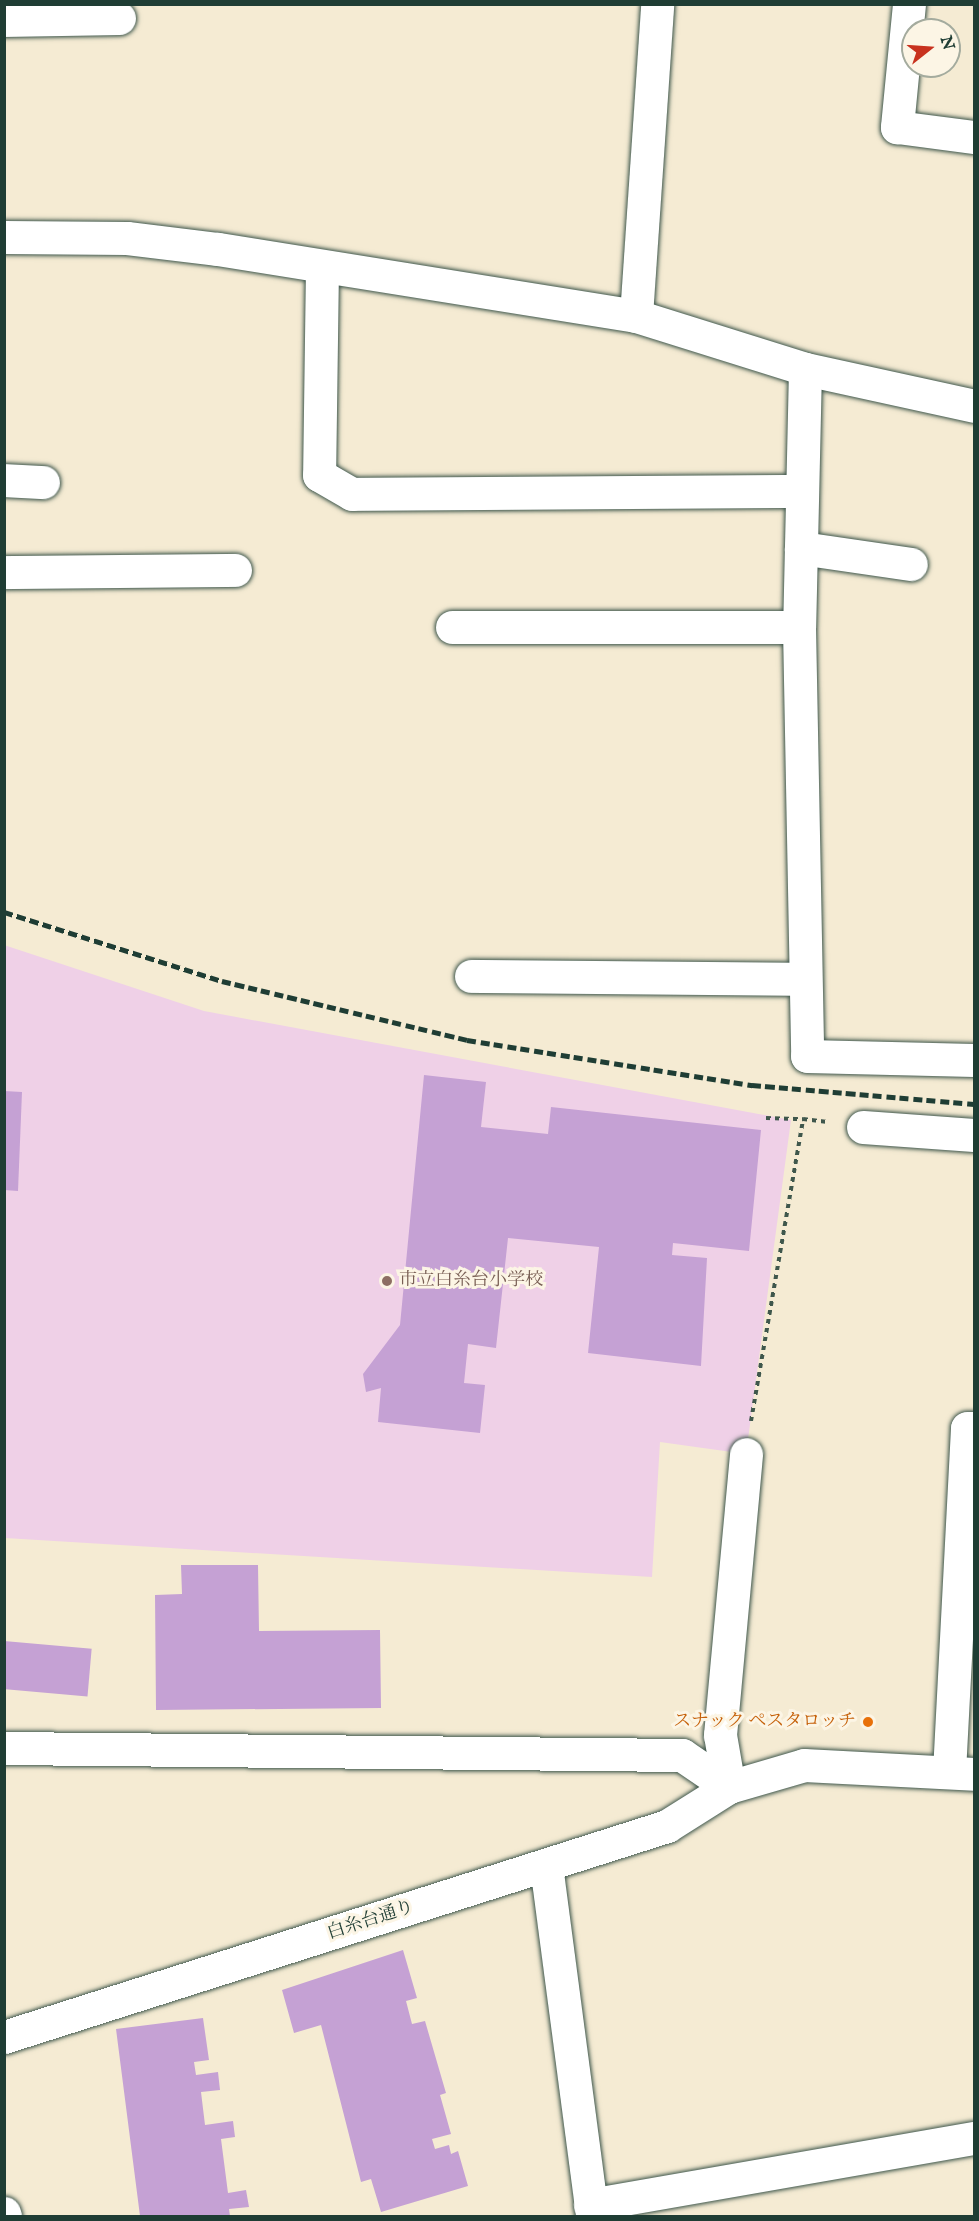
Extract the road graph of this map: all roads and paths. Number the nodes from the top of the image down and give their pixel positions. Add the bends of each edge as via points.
1 (657, 4) edge
2 (909, 4) edge
3 (119, 18) dead end
4 (4, 20) edge
5 (975, 137) edge
6 (4, 237) edge
7 (322, 267) junction
8 (636, 316) junction
9 (805, 369) junction
10 (975, 406) edge
11 (4, 480) edge
12 (44, 482) dead end
13 (802, 491) junction
14 (801, 548) junction
15 (910, 564) dead end
16 (235, 570) dead end
17 (4, 572) edge
18 (452, 627) dead end
19 (799, 627) junction
20 (471, 976) dead end
21 (804, 979) junction
22 (975, 1060) edge
23 (766, 1118) dead end
24 (803, 1119) junction
25 (863, 1127) joint
26 (975, 1135) edge
27 (975, 1428) edge
28 (746, 1454) joint
29 (4, 1748) edge
30 (962, 1773) edge
31 (729, 1787) junction
32 (546, 1864) junction
33 (4, 2037) edge
34 (975, 2138) edge
35 (591, 2211) edge

1 - 8 street
2 - 5 street via 897,127
3 - 4 street
6 - 7 street via 127,238
7 - 8 street
7 - 13 street via 319,475 352,494
8 - 9 street
9 - 10 street
9 - 13 street
11 - 12 street
13 - 14 street
14 - 15 street
14 - 19 street
16 - 17 street
18 - 19 street
19 - 21 street
20 - 21 street
21 - 22 street via 807,1056
23 - 24 path
24 - 25 path
24 - 28 path
25 - 26 street
27 - 30 street via 967,1428
28 - 31 street via 720,1735
29 - 31 street via 682,1755
30 - 31 street, 白糸台通り via 804,1765
31 - 32 street, 白糸台通り via 667,1826
32 - 33 street, 白糸台通り
32 - 35 street
34 - 35 street

